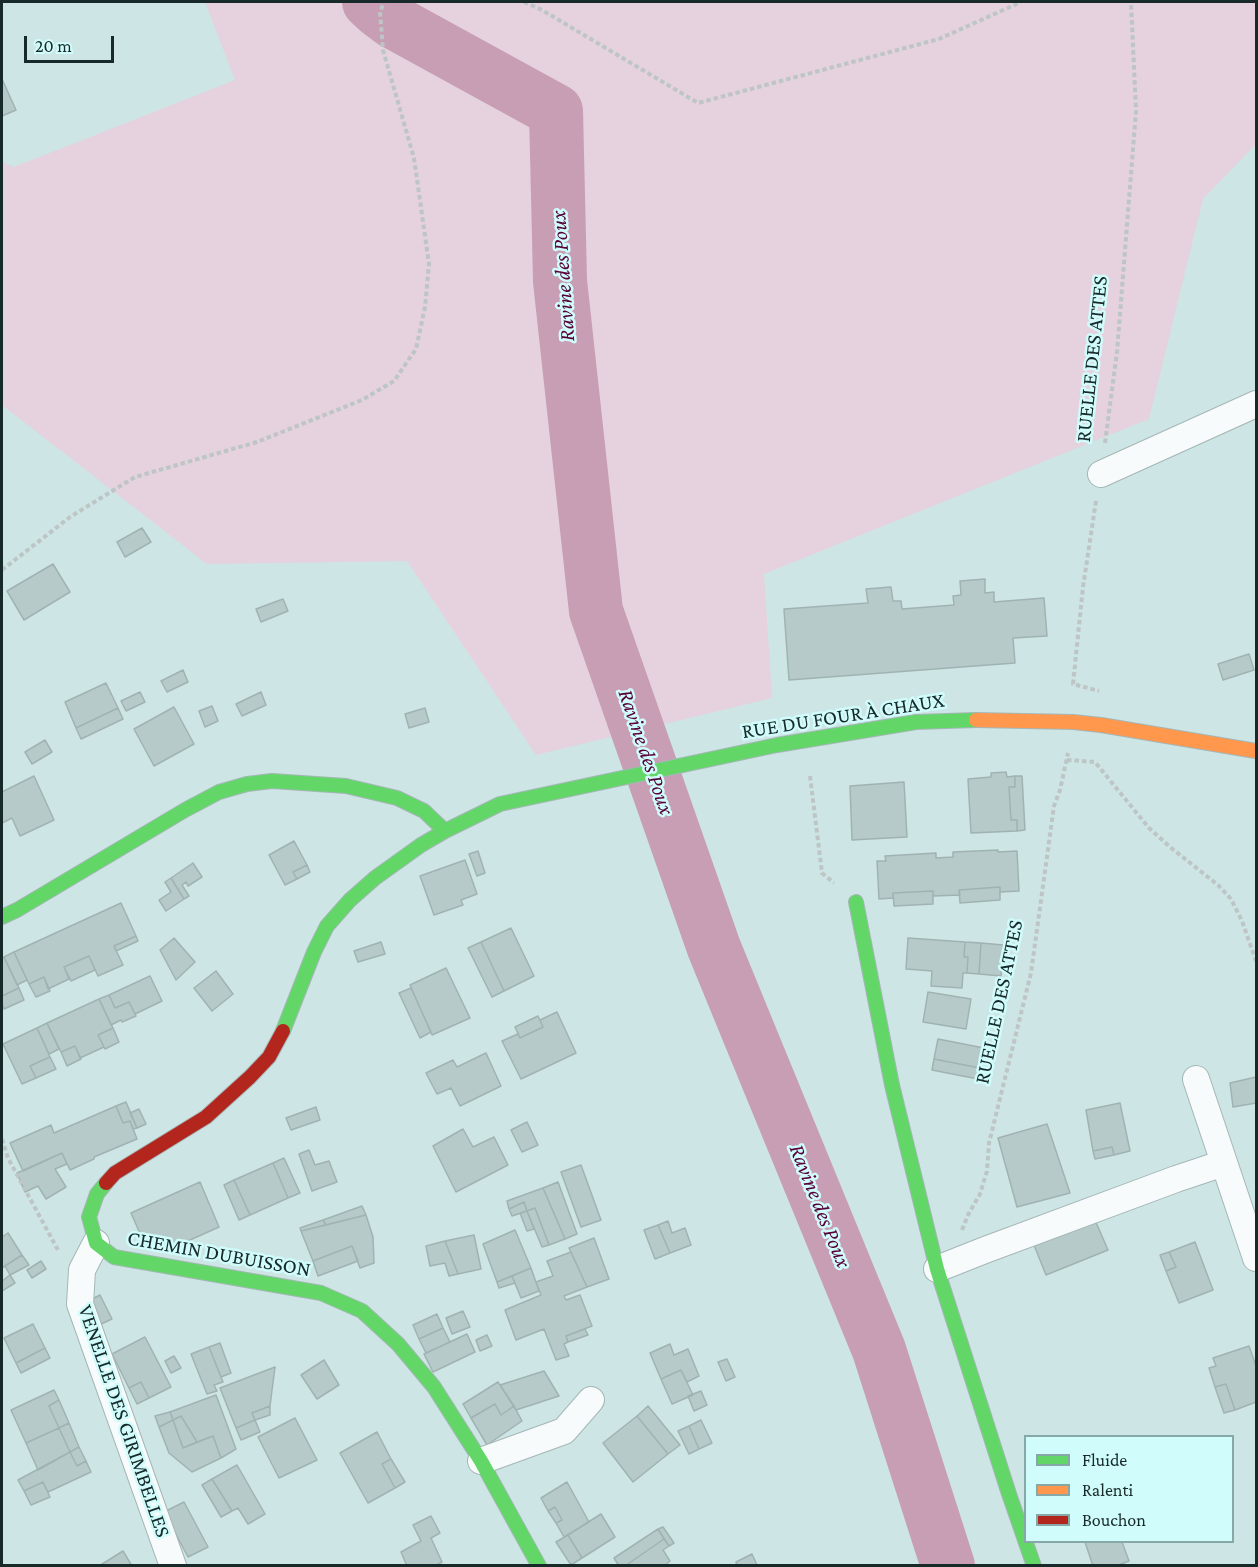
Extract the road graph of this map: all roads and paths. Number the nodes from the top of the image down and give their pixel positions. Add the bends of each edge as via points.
1 (384, 2) edge
2 (524, 2) edge
3 (1021, 2) edge
4 (1131, 2) edge
5 (1257, 404) edge
6 (1101, 474) junction
7 (2, 570) edge
8 (1108, 693) dead end
9 (1069, 747) dead end
10 (1257, 751) edge
11 (1067, 760) junction
12 (810, 776) dead end
13 (445, 831) junction
14 (856, 902) joint
15 (2, 917) edge
16 (1257, 961) edge
17 (1196, 1079) dead end
18 (2, 1139) edge
19 (1224, 1163) junction
20 (96, 1243) junction
21 (965, 1258) junction
22 (1257, 1258) edge
23 (937, 1269) junction
24 (81, 1292) junction
25 (591, 1400) dead end
26 (482, 1461) junction
27 (1024, 1537) edge
28 (1026, 1543) edge
29 (174, 1566) edge
30 (539, 1566) edge
31 (1034, 1566) edge

1 - 7 path via 380,12 383,50 414,158 429,264 416,349 394,381 362,400 257,442 135,477 70,517
2 - 3 path via 698,103 939,39
4 - 6 path, RUELLE DES ATTES via 1136,111 1117,352
5 - 6 street
6 - 8 path, RUELLE DES ATTES via 1073,684
9 - 11 path, RUELLE DES ATTES
10 - 13 main road, RUE DU FOUR À CHAUX via 1101,725 992,719 916,722 777,745 500,804
11 - 16 path via 1095,762 1149,828 1218,885 1231,899
11 - 21 path, RUELLE DES ATTES via 1054,806 1031,973 989,1143 987,1171 961,1233
12 - 14 path via 822,873
13 - 15 main road via 424,811 397,798 346,786 272,781 247,784 219,792
13 - 20 main road, CHEMIN DUBUISSON via 375,878 327,926 283,1031 269,1057 250,1077 206,1117 115,1173 97,1194 89,1217
14 - 23 main road via 892,1085
17 - 19 street
18 - 24 path via 8,1158
19 - 21 street
19 - 22 street
20 - 24 street, VENELLE DES GIRIMBELLES via 82,1270
20 - 26 main road, CHEMIN DUBUISSON via 114,1257 321,1293 362,1311 398,1344 434,1387
21 - 23 street
23 - 27 main road
24 - 29 street, VENELLE DES GIRIMBELLES via 80,1304
25 - 26 street via 564,1431
26 - 30 main road, CHEMIN DUBUISSON
28 - 31 main road

